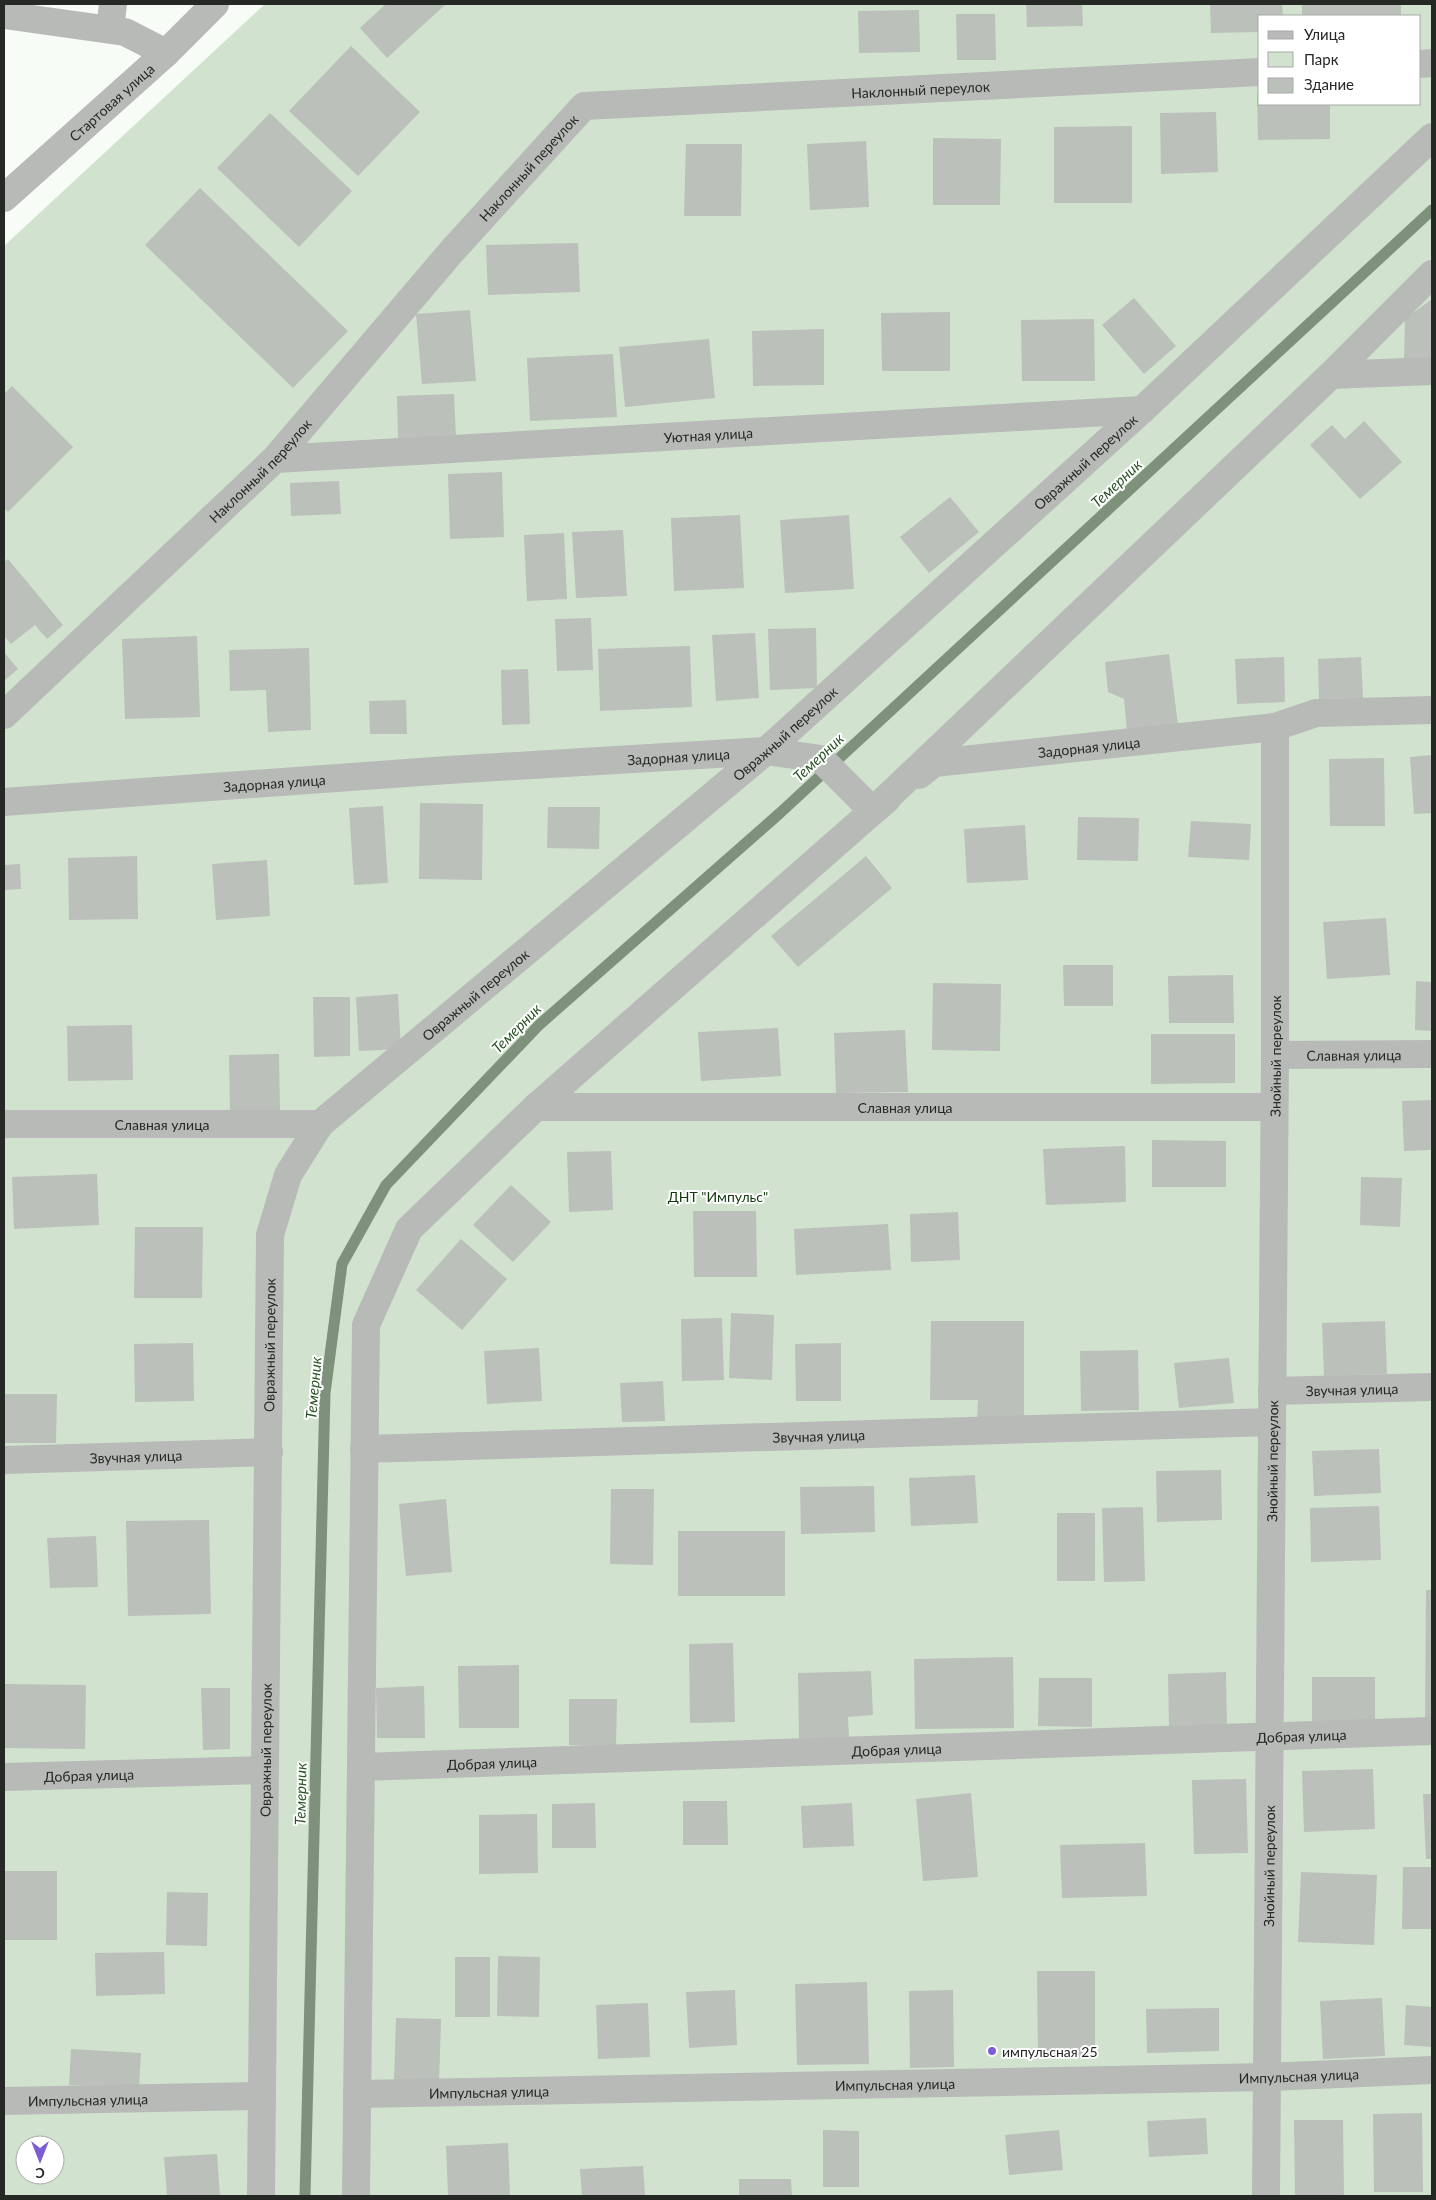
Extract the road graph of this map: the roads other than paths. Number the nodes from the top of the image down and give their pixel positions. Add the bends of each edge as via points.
1 (215, 4) edge
2 (4, 15) edge
3 (112, 16) edge
4 (166, 53) junction
5 (1258, 72) edge
6 (1432, 136) edge
7 (4, 198) edge
8 (1432, 274) edge
9 (1432, 372) edge
10 (1330, 375) junction
11 (1142, 410) junction
12 (275, 459) junction
13 (1432, 710) edge
14 (4, 716) edge
15 (1275, 726) junction
16 (766, 752) junction
17 (4, 802) edge
18 (873, 810) junction
19 (1432, 1054) edge
20 (1275, 1055) junction
21 (536, 1107) junction
22 (1274, 1107) junction
23 (4, 1124) edge
24 (320, 1124) junction
25 (1432, 1387) edge
26 (1272, 1391) junction
27 (1272, 1422) junction
28 (364, 1449) junction
29 (269, 1452) junction
30 (4, 1460) edge
31 (1432, 1731) edge
32 (1270, 1738) junction
33 (361, 1767) junction
34 (265, 1770) junction
35 (4, 1777) edge
36 (1432, 2070) edge
37 (1267, 2077) junction
38 (357, 2094) junction
39 (262, 2096) junction
40 (4, 2101) edge
41 (261, 2196) edge
42 (356, 2196) edge
43 (1266, 2196) edge

1 - 4 street, Стартовая улица
2 - 3 street
3 - 4 street via 126,32
4 - 7 street, Стартовая улица
5 - 12 street, Наклонный переулок via 584,106 452,250
6 - 11 street, Овражный переулок
8 - 10 street
9 - 10 street
10 - 18 street
11 - 12 street, Уютная улица
11 - 16 street, Овражный переулок
12 - 14 street, Наклонный переулок
13 - 15 street, Задорная улица via 1316,713
15 - 18 street, Задорная улица via 934,763
15 - 20 street, Знойный переулок
16 - 17 street, Задорная улица via 438,770
16 - 18 street, Задорная улица via 821,759
16 - 24 street, Овражный переулок
18 - 21 street
19 - 20 street, Славная улица
20 - 22 street, Знойный переулок
21 - 22 street, Славная улица
21 - 28 street via 409,1229 366,1325
22 - 26 street, Знойный переулок
23 - 24 street, Славная улица
24 - 29 street, Овражный переулок via 288,1175 270,1235
25 - 26 street, Звучная улица
26 - 27 street, Знойный переулок
27 - 28 street, Звучная улица
27 - 32 street, Знойный переулок
28 - 33 street
29 - 30 street, Звучная улица
29 - 34 street, Овражный переулок
31 - 32 street, Добрая улица
32 - 33 street, Добрая улица
32 - 37 street, Знойный переулок
33 - 38 street
34 - 35 street, Добрая улица
34 - 39 street, Овражный переулок
36 - 37 street, Импульсная улица
37 - 38 street, Импульсная улица
37 - 43 street, Знойный переулок
38 - 42 street
39 - 40 street, Импульсная улица
39 - 41 street, Овражный переулок

